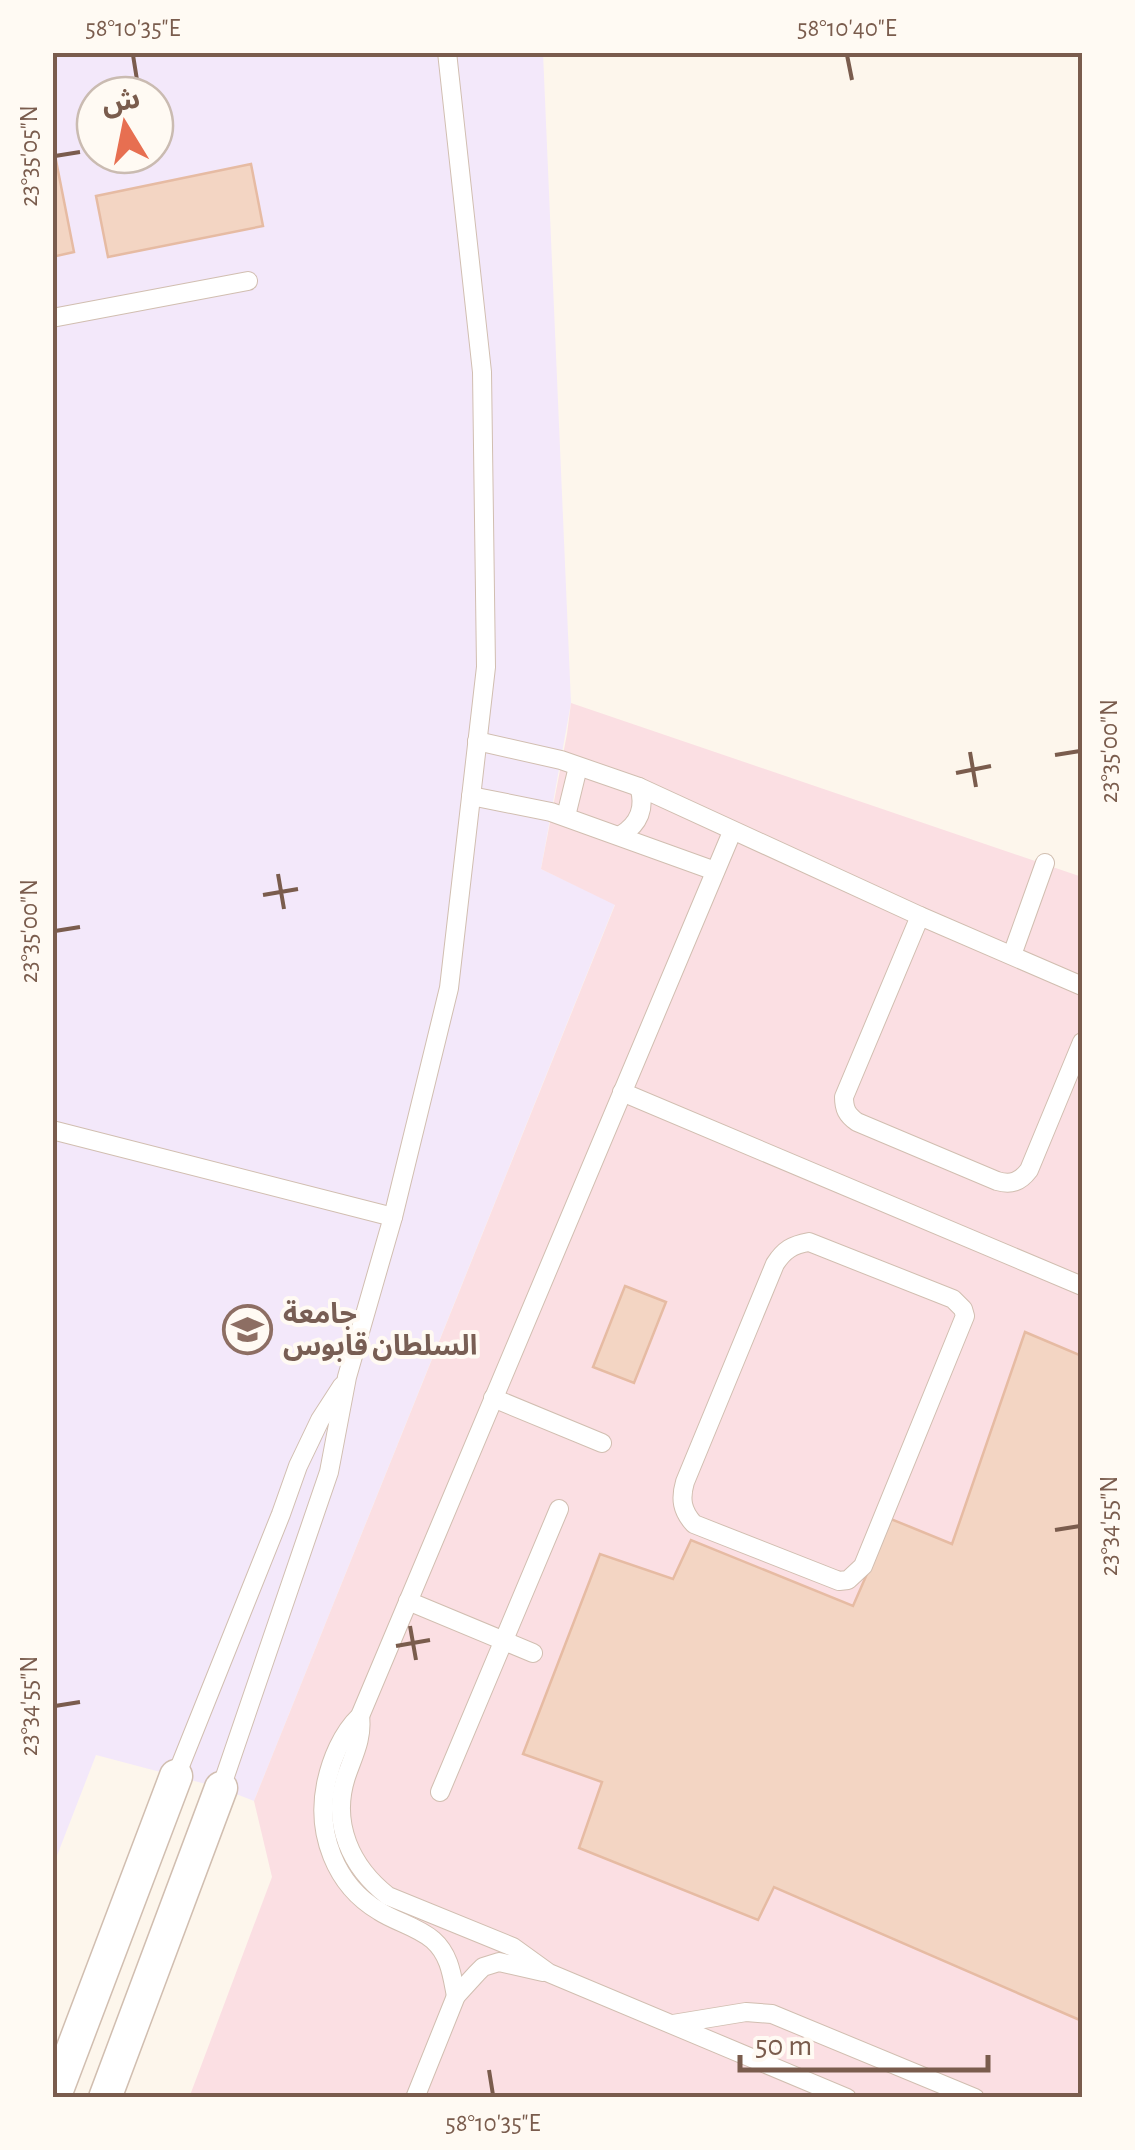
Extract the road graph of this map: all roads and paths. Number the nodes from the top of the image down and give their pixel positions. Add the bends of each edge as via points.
1 (447, 52) edge
2 (248, 281) dead end
3 (52, 318) edge
4 (478, 741) junction
5 (578, 767) junction
6 (639, 788) junction
7 (471, 796) junction
8 (566, 816) junction
9 (732, 832) junction
10 (621, 835) junction
11 (1045, 862) dead end
12 (715, 871) junction
13 (920, 916) junction
14 (1012, 956) junction
15 (1082, 986) edge
16 (1082, 1042) edge
17 (622, 1092) junction
18 (52, 1130) edge
19 (393, 1218) junction
20 (1082, 1286) edge
21 (347, 1377) junction
22 (494, 1398) junction
23 (602, 1443) dead end
24 (559, 1508) dead end
25 (829, 1578) joint
26 (408, 1602) junction
27 (503, 1641) junction
28 (533, 1653) dead end
29 (360, 1716) junction
30 (176, 1776) joint
31 (221, 1788) joint
32 (440, 1792) dead end
33 (548, 1973) junction
34 (456, 1996) junction
35 (671, 2024) junction
36 (844, 2097) edge
37 (54, 2098) edge
38 (106, 2098) edge
39 (415, 2098) edge
40 (975, 2098) edge

1 - 4 lane via 482,372 486,666
2 - 3 lane
4 - 5 lane
4 - 7 lane
5 - 6 lane
5 - 8 lane
6 - 9 lane
6 - 10 lane via 640,815
7 - 8 lane
7 - 19 lane via 450,988
8 - 10 lane
9 - 12 lane
9 - 13 lane
10 - 12 lane
11 - 14 lane
12 - 17 lane
13 - 14 lane
13 - 16 lane via 844,1097 848,1116 997,1181 1016,1182 1029,1170
14 - 15 lane
17 - 20 lane
17 - 22 lane
18 - 19 lane
19 - 21 lane
21 - 30 lane via 298,1466
21 - 31 lane via 329,1472
22 - 23 lane
22 - 26 lane
24 - 27 lane
25 - 25 lane via 848,1580 863,1566 964,1316 953,1299 809,1242 794,1244 775,1264 685,1482 682,1505 694,1524
26 - 27 lane
26 - 29 lane
27 - 28 lane
27 - 32 lane
29 - 33 lane via 360,1741 341,1804 357,1866 388,1896 512,1947
29 - 34 lane via 345,1734 322,1802 330,1852 357,1895 442,1949
30 - 37 street
31 - 38 street
33 - 34 lane via 491,1964
33 - 35 lane
34 - 39 lane
35 - 36 lane
35 - 40 lane via 772,2014

